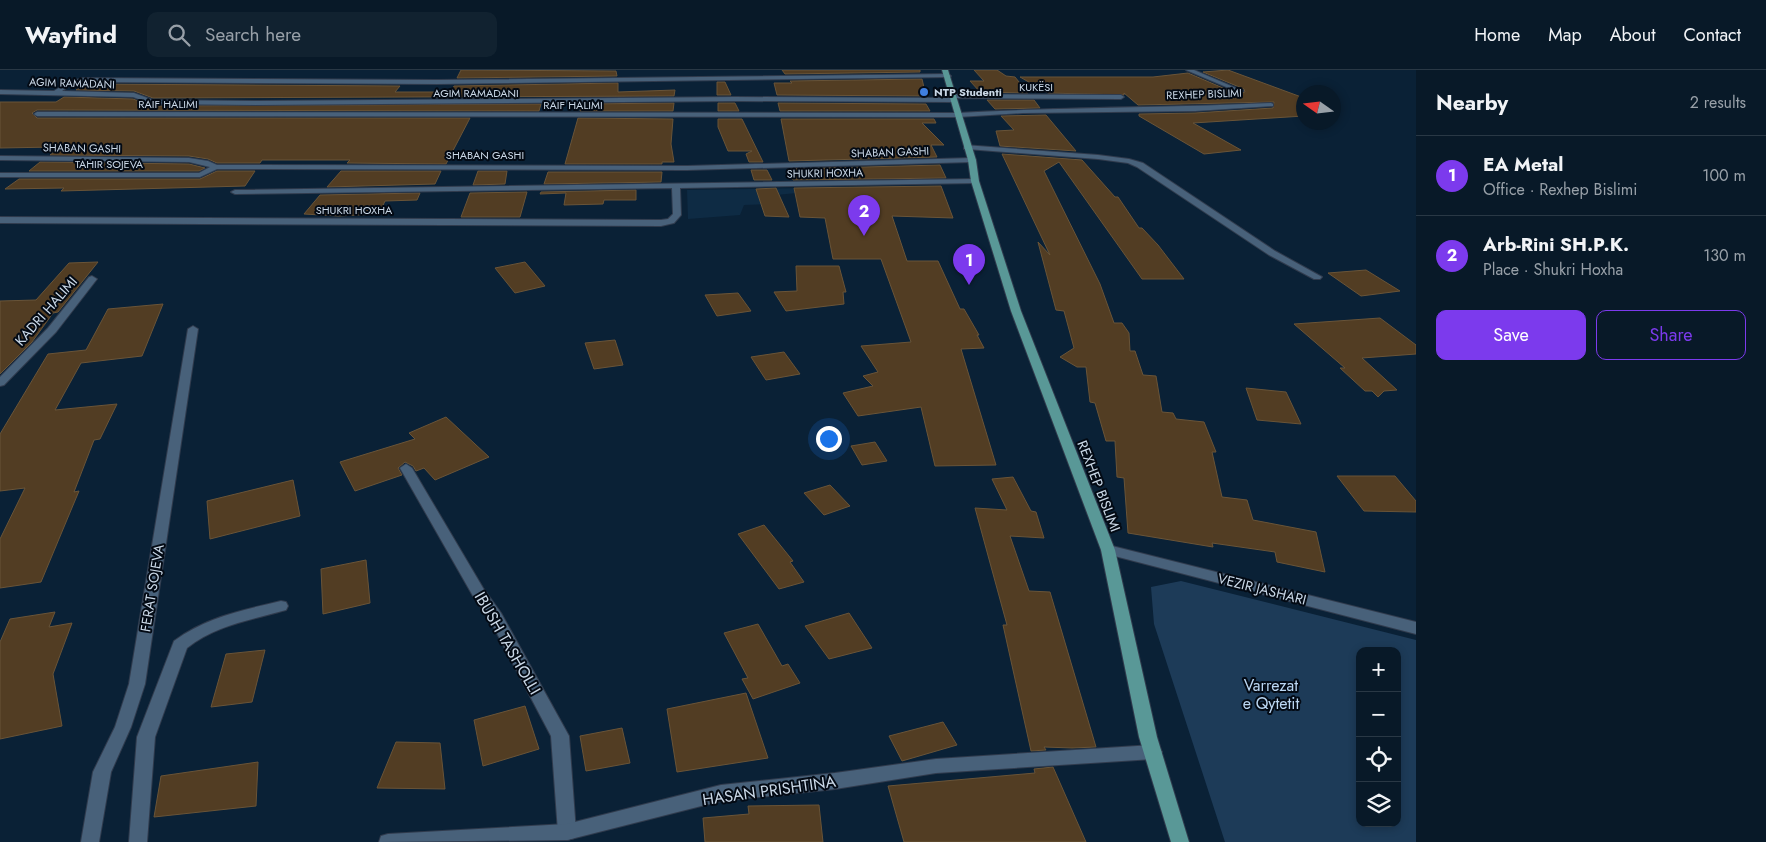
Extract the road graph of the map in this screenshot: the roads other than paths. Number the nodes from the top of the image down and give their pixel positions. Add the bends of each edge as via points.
1 (1189, 70) edge
2 (946, 73) edge
3 (1240, 91) dead end
4 (0, 92) edge
5 (56, 93) junction
6 (1121, 97) dead end
7 (952, 98) junction
8 (1271, 105) dead end
9 (37, 114) dead end
10 (958, 115) junction
11 (967, 147) junction
12 (0, 158) edge
13 (972, 160) junction
14 (216, 167) junction
15 (0, 175) edge
16 (975, 181) junction
17 (676, 186) junction
18 (236, 192) dead end
19 (0, 220) edge
20 (1317, 277) dead end
21 (92, 279) dead end
22 (193, 329) dead end
23 (0, 382) edge
24 (406, 468) dead end
25 (1108, 550) junction
26 (281, 606) dead end
27 (1416, 628) edge
28 (1152, 752) junction
29 (567, 832) junction
30 (90, 842) edge
31 (138, 842) edge
32 (388, 842) edge
33 (1180, 842) edge

1 - 3 street
2 - 5 street via 727,80 83,80 70,83
2 - 7 main road, REXHEP BISLIMI
4 - 5 street, AGIM RAMADANI
5 - 7 street, AGIM RAMADANI via 134,95 152,102 236,103
6 - 7 street, KUKËSI
7 - 10 main road, REXHEP BISLIMI
8 - 10 street, REXHEP BISLIMI
9 - 10 street, RAIF HALIMI
10 - 11 main road, REXHEP BISLIMI
11 - 13 main road, REXHEP BISLIMI
11 - 20 street via 1098,157 1140,165 1272,253
12 - 14 street, SHABAN GASHI via 189,160
13 - 14 street, SHABAN GASHI via 687,168
13 - 16 main road, REXHEP BISLIMI
14 - 15 street, TAHIR SOJEVA via 200,175
16 - 17 street, SHUKRI HOXHA
16 - 25 main road, REXHEP BISLIMI via 1016,311
17 - 18 street, SHUKRI HOXHA
17 - 19 street, SHUKRI HOXHA via 678,215 671,222 661,223
21 - 23 street, KADRI HALIMI via 52,330
22 - 30 street, FERAT SOJEVA via 137,684 123,727 102,772
24 - 29 street, IBUSH TASHOLLI via 496,617 560,736
25 - 27 street, VEZIR JASHARI
25 - 28 main road, REXHEP BISLIMI
26 - 31 street via 234,618 191,635 180,645 146,737
28 - 29 street, HASAN PRISHTINA via 936,766 835,781 721,792
28 - 33 main road, REXHEP BISLIMI
29 - 32 street, HASAN PRISHTINA

